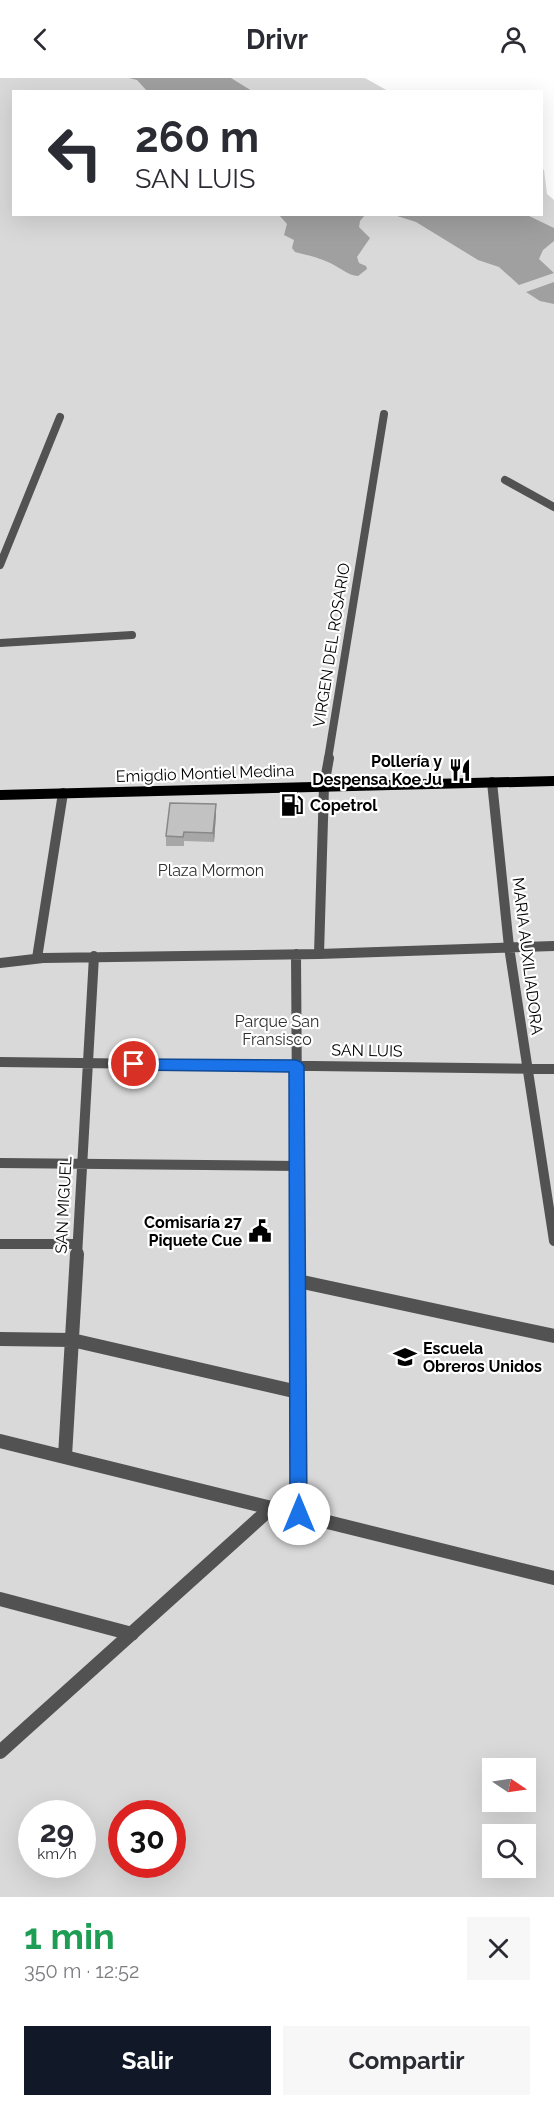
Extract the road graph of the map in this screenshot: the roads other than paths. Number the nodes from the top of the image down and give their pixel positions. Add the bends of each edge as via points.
1 (384, 414) dead end
2 (60, 417) dead end
3 (505, 480) dead end
4 (554, 507) edge
5 (0, 565) edge
6 (132, 635) dead end
7 (0, 643) edge
8 (554, 781) edge
9 (492, 782) junction
10 (324, 786) junction
11 (63, 793) junction
12 (0, 795) edge
13 (554, 945) edge
14 (509, 947) junction
15 (296, 954) junction
16 (319, 954) junction
17 (94, 956) junction
18 (37, 958) junction
19 (0, 963) edge
20 (0, 1062) edge
21 (87, 1064) junction
22 (296, 1066) junction
23 (526, 1069) junction
24 (554, 1069) edge
25 (0, 1163) edge
26 (82, 1164) junction
27 (297, 1166) junction
28 (551, 1199) edge
29 (554, 1241) edge
30 (0, 1244) edge
31 (77, 1244) junction
32 (298, 1281) junction
33 (554, 1336) edge
34 (0, 1339) edge
35 (72, 1340) junction
36 (298, 1392) junction
37 (0, 1441) edge
38 (65, 1456) junction
39 (271, 1508) junction
40 (299, 1514) junction
41 (554, 1578) edge
42 (0, 1599) edge
43 (132, 1634) junction
44 (0, 1752) edge

1 - 10 street, VIRGEN DEL ROSARIO
2 - 5 street
3 - 4 street
6 - 7 street
8 - 9 main road, Emigdio Montiel Medina
9 - 10 main road, Emigdio Montiel Medina
9 - 14 street, MARIA AUXILIADORA
10 - 11 main road, Emigdio Montiel Medina
10 - 16 street, VIRGEN DEL ROSARIO
11 - 12 main road, Emigdio Montiel Medina
11 - 18 street
13 - 14 street
14 - 16 street
14 - 23 street, MARIA AUXILIADORA
15 - 16 street
15 - 17 street
15 - 22 street
17 - 18 street
17 - 21 street, SAN MIGUEL
18 - 19 street
20 - 21 street, SAN LUIS
21 - 22 street, SAN LUIS
21 - 26 street, SAN MIGUEL
22 - 23 street, SAN LUIS
22 - 27 street
23 - 24 street, SAN LUIS
23 - 28 street, MARIA AUXILIADORA
25 - 26 street
26 - 27 street
26 - 31 street, SAN MIGUEL
27 - 32 street
28 - 29 street, MARIA AUXILIADORA
30 - 31 street
31 - 35 street, SAN MIGUEL
32 - 33 street
32 - 36 street
34 - 35 street
35 - 36 street
35 - 38 street, SAN MIGUEL
36 - 40 street
37 - 38 street
38 - 39 street
39 - 40 street
39 - 43 street
40 - 41 street
42 - 43 street
43 - 44 street

